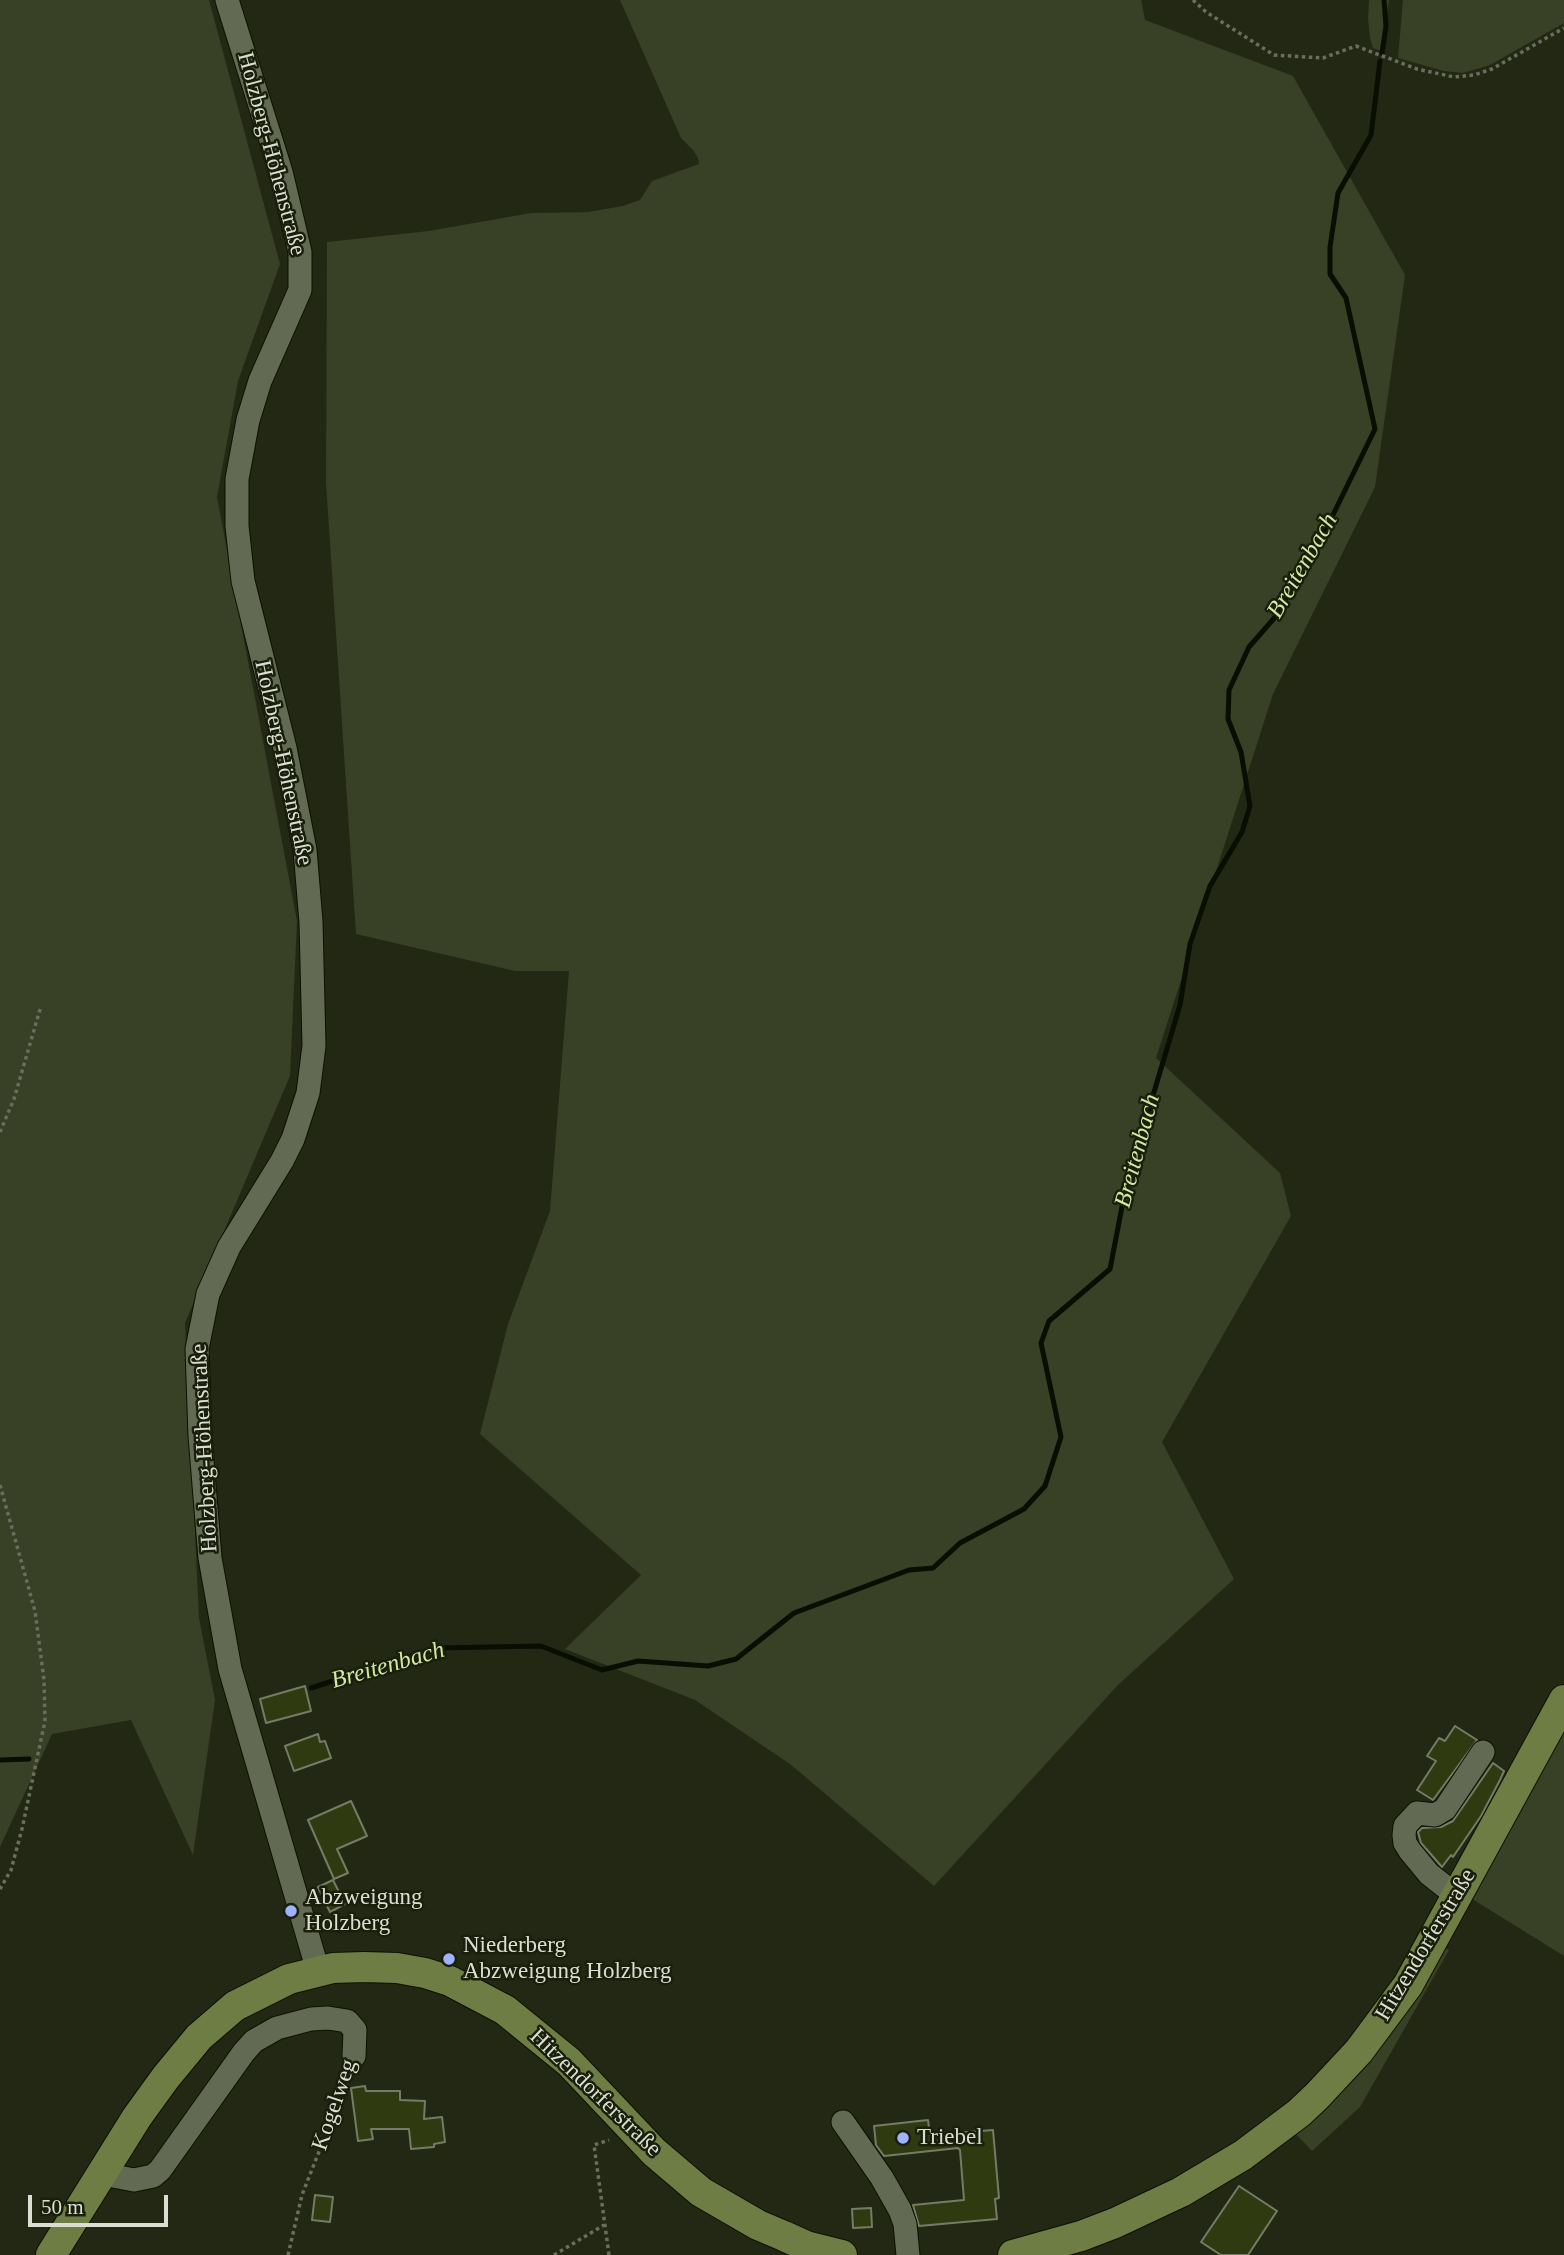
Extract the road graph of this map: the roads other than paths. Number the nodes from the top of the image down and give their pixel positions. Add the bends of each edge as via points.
1 (227, 0) edge
2 (1564, 1700) edge
3 (1483, 1752) dead end
4 (1458, 1897) junction
5 (318, 1971) junction
6 (354, 2056) road end
7 (843, 2122) dead end
8 (103, 2175) junction
9 (51, 2255) edge
10 (842, 2255) edge
11 (908, 2255) edge
12 (1013, 2255) edge

1 - 5 street, Holzberg-Höhenstraße via 281,173 300,252 300,290 248,420 237,479 237,526 243,582 285,748 305,850 314,1046 308,1093 293,1139 229,1247 208,1294 197,1349 199,1412 210,1558 230,1669
2 - 4 main road, Hitzendorferstraße
3 - 4 street via 1445,1809 1434,1815 1417,1813 1405,1826 1410,1851
4 - 12 main road, Hitzendorferstraße via 1384,2020 1299,2113 1181,2192 1081,2236
5 - 8 main road, Hitzendorferstraße via 289,1979 235,2006 199,2037 137,2117
5 - 10 main road, Hitzendorferstraße via 405,1969 476,1993 505,2010 569,2062 678,2174 724,2206 795,2241
6 - 8 street, Kogelweg via 355,2030 347,2021 311,2019 277,2028 244,2052 153,2176 134,2180
7 - 11 street via 896,2202 905,2224
8 - 9 main road, Hitzendorferstraße

